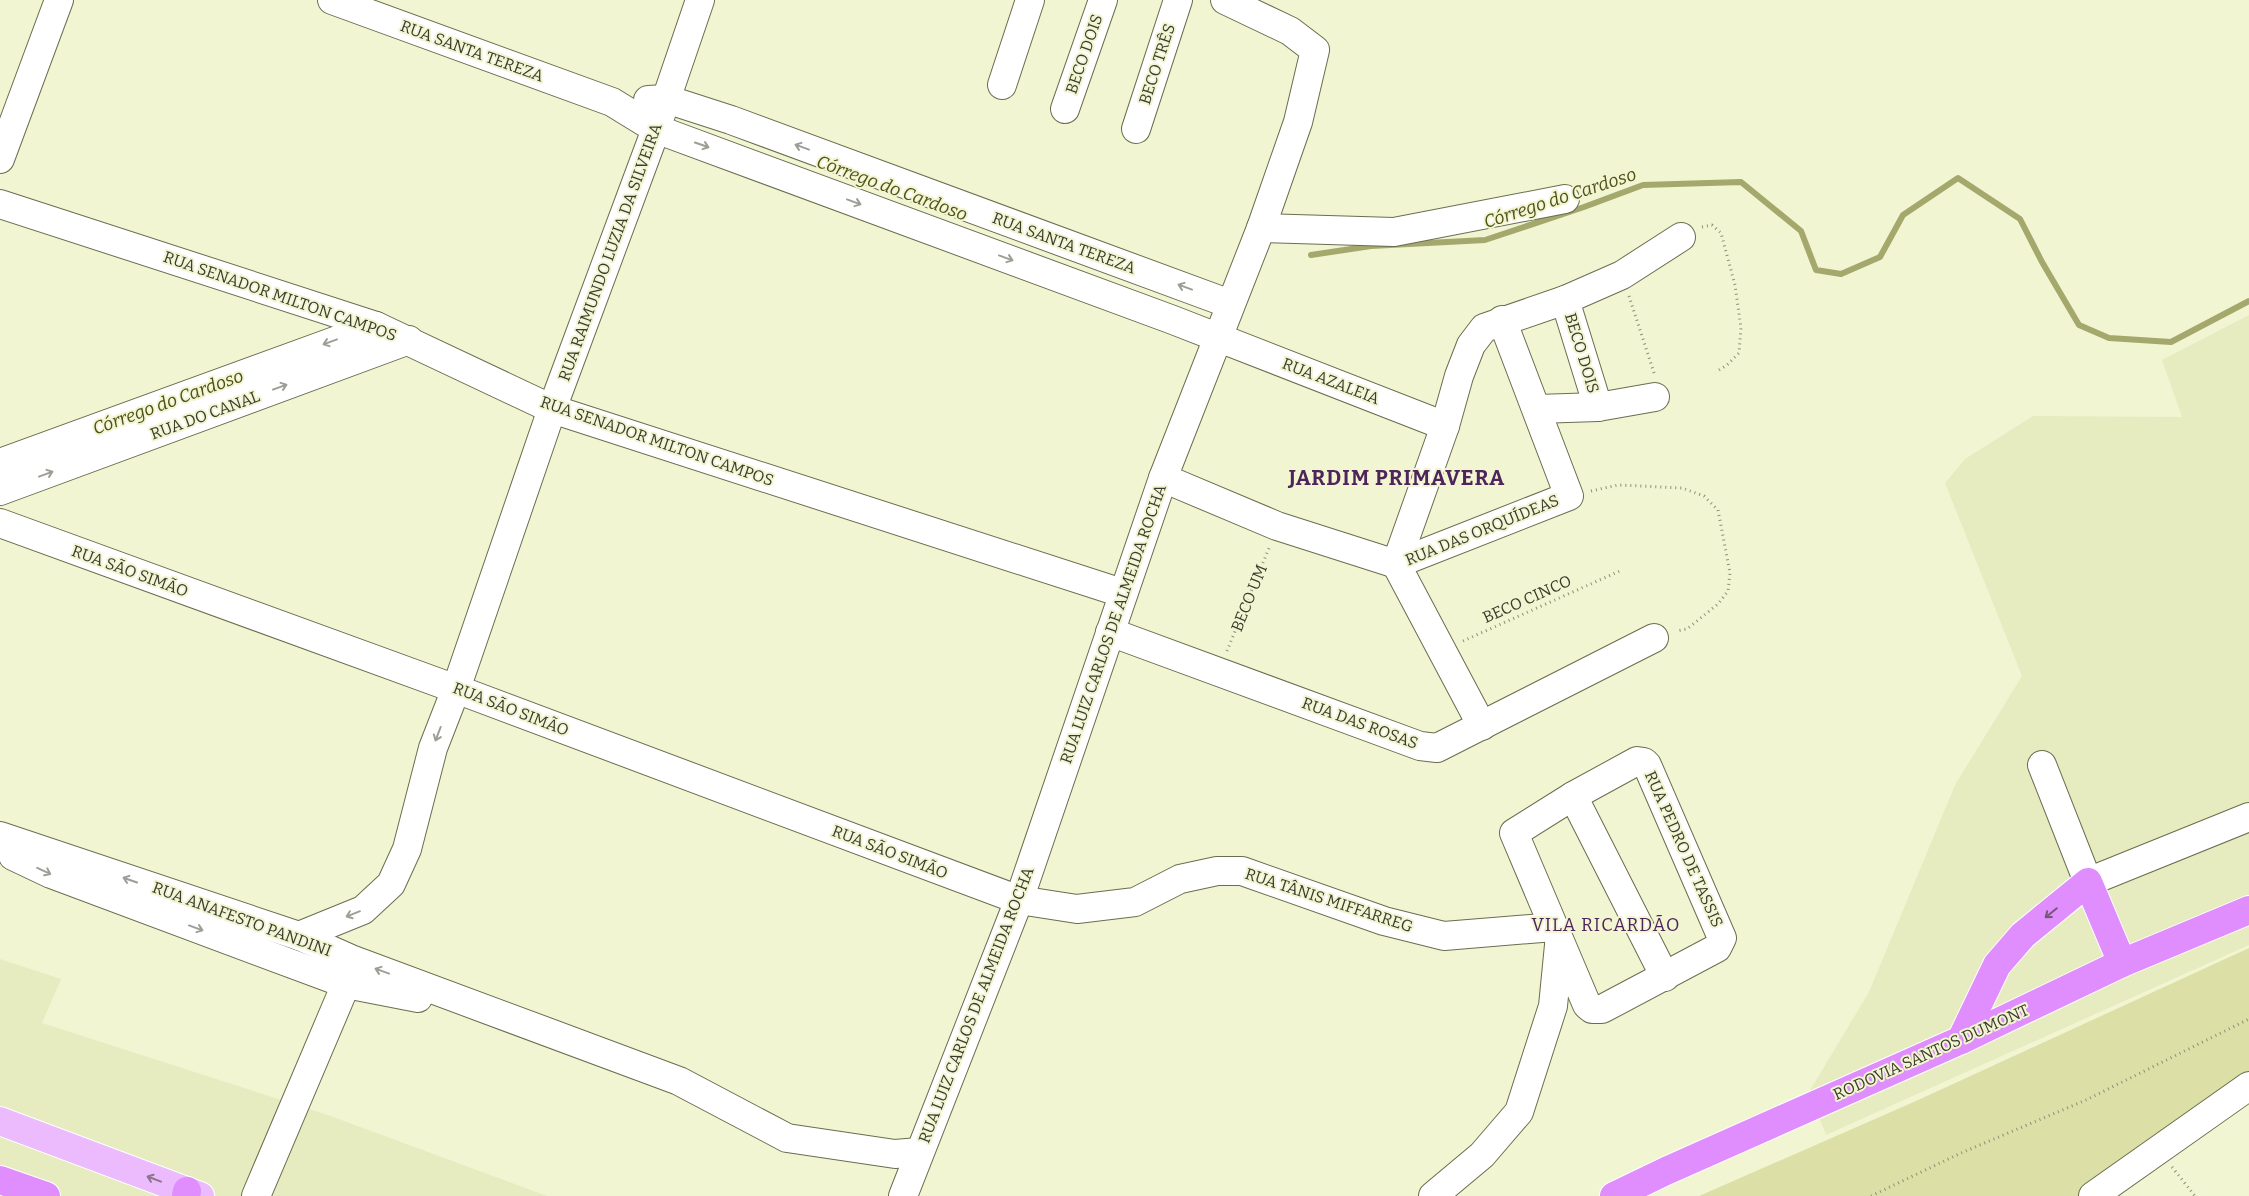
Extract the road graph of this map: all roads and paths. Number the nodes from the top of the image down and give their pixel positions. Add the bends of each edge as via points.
1 (59, 0) edge
2 (332, 0) edge
3 (700, 0) edge
4 (1030, 0) edge
5 (1104, 0) edge
6 (1178, 0) edge
7 (1225, 0) edge
8 (1002, 85) dead end
9 (666, 99) junction
10 (612, 102) junction
11 (1065, 109) dead end
12 (656, 129) junction
13 (1136, 129) dead end
14 (0, 159) edge
15 (1565, 199) dead end
16 (0, 204) edge
17 (1262, 228) junction
18 (1682, 236) joint
19 (1565, 300) junction
20 (1230, 304) junction
21 (1632, 304) dead end
22 (1502, 320) junction
23 (376, 326) junction
24 (1217, 337) junction
25 (409, 340) junction
26 (1716, 372) dead end
27 (1655, 398) joint
28 (1598, 407) junction
29 (552, 409) junction
30 (1537, 409) junction
31 (1445, 426) junction
32 (0, 464) edge
33 (1162, 478) junction
34 (0, 491) edge
35 (1569, 496) junction
36 (0, 524) edge
37 (1277, 526) junction
38 (1396, 564) junction
39 (1622, 570) dead end
40 (1122, 593) junction
41 (1110, 632) junction
42 (1654, 638) joint
43 (1442, 651) junction
44 (1220, 671) junction
45 (456, 689) junction
46 (1482, 726) junction
47 (2042, 764) dead end
48 (1573, 796) junction
49 (2249, 817) edge
50 (0, 836) edge
51 (0, 850) edge
52 (2088, 882) junction
53 (1019, 900) junction
54 (2249, 910) edge
55 (1557, 934) junction
56 (299, 936) junction
57 (2122, 963) junction
58 (1666, 977) junction
59 (346, 984) junction
60 (510, 1017) junction
61 (2249, 1019) edge
62 (1961, 1040) junction
63 (2249, 1086) edge
64 (0, 1121) edge
65 (2159, 1150) junction
66 (919, 1152) junction
67 (0, 1180) edge
68 (191, 1194) edge
69 (46, 1196) edge
70 (256, 1196) edge
71 (903, 1196) edge
72 (1433, 1196) edge
73 (1614, 1196) edge
74 (1872, 1196) edge
75 (2093, 1196) edge
76 (2195, 1196) edge

1 - 14 street
2 - 10 street, RUA SANTA TEREZA
3 - 9 street, RUA RAIMUNDO LUZIA DA SILVEIRA
4 - 8 street
5 - 11 street, BECO DOIS
6 - 13 street, BECO TRÊS
7 - 17 street, RUA LUIZ CARLOS DE ALMEIDA ROCHA via 1290,31 1315,50 1298,122
9 - 10 street, RUA SANTA TEREZA
9 - 12 street, RUA RAIMUNDO LUZIA DA SILVEIRA
20 -> 9 street, RUA SANTA TEREZA
10 - 12 street, RUA SANTA TEREZA
12 -> 24 street, RUA SANTA TEREZA
12 - 29 street, RUA RAIMUNDO LUZIA DA SILVEIRA
15 - 17 street via 1394,232
16 - 23 street, RUA SENADOR MILTON CAMPOS
17 - 20 street, RUA LUIZ CARLOS DE ALMEIDA ROCHA
18 - 19 street via 1622,275
18 - 26 path via 1695,228 1712,226 1721,233 1735,285 1741,328 1739,353
19 - 22 street
19 - 28 street, BECO DOIS
20 - 24 street, RUA LUIZ CARLOS DE ALMEIDA ROCHA
21 - 27 path via 1656,380
22 - 30 street, RUA DAS ORQUÍDEAS
22 - 31 street via 1484,328 1470,345
23 - 25 street, RUA SENADOR MILTON CAMPOS
23 -> 32 street, RUA DO CANAL
24 - 31 street, RUA AZALEIA
24 - 33 street, RUA LUIZ CARLOS DE ALMEIDA ROCHA
25 - 29 street, RUA SENADOR MILTON CAMPOS
34 -> 25 street, RUA DO CANAL
27 - 28 street
28 - 30 street
29 - 40 street, RUA SENADOR MILTON CAMPOS
29 - 45 street, RUA RAIMUNDO LUZIA DA SILVEIRA
30 - 35 street, RUA DAS ORQUÍDEAS
31 - 38 street
33 - 37 street, RUA DAS ORQUÍDEAS
33 - 40 street, RUA LUIZ CARLOS DE ALMEIDA ROCHA
35 - 38 street, RUA DAS ORQUÍDEAS
35 - 42 path via 1618,485 1682,488 1704,496 1718,510 1730,573 1728,591 1718,604 1686,628
36 - 45 street, RUA SÃO SIMÃO
37 - 38 street, RUA DAS ORQUÍDEAS
37 - 44 path, BECO UM
38 - 43 street
39 - 43 path, BECO CINCO
40 - 41 street, RUA LUIZ CARLOS DE ALMEIDA ROCHA
41 - 44 street, RUA DAS ROSAS
41 - 53 street, RUA LUIZ CARLOS DE ALMEIDA ROCHA
42 - 46 street, RUA DAS ROSAS
43 - 46 street
44 - 46 street, RUA DAS ROSAS via 1420,746 1437,748
45 - 53 street, RUA SÃO SIMÃO
45 -> 56 street, RUA RAIMUNDO LUZIA DA SILVEIRA via 433,748 407,849 390,884 363,910
47 - 52 street
48 - 55 street via 1514,833
48 - 58 street
48 - 58 street, RUA PEDRO DE TASSIS via 1633,763 1641,761 1647,765 1722,938 1717,948
49 - 52 street
56 -> 50 street, RUA ANAFESTO PANDINI
51 -> 59 street, RUA ANAFESTO PANDINI via 51,874
52 - 57 highway
52 -> 62 highway via 2023,936 1997,965
53 - 55 street, RUA TÂNIS MIFFARREG via 1077,909 1135,902 1180,879 1217,871 1242,871 1384,921 1444,936
53 - 66 street, RUA LUIZ CARLOS DE ALMEIDA ROCHA
54 - 57 highway, RODOVIA SANTOS DUMONT
55 - 58 street, RUA PEDRO DE TASSIS via 1592,1009 1602,1009
55 - 72 street via 1553,1006 1520,1112 1482,1156
60 -> 56 street, RUA ANAFESTO PANDINI via 351,960
57 - 62 highway, RODOVIA SANTOS DUMONT
59 - 60 street, RUA ANAFESTO PANDINI
59 - 70 street
60 - 66 street, RUA ANAFESTO PANDINI via 679,1081 787,1138 895,1154
61 - 74 path via 2086,1100 1961,1153
62 - 73 highway, RODOVIA SANTOS DUMONT
63 - 65 street
68 -> 64 main road
65 - 75 street
65 - 76 path
66 - 71 street, RUA LUIZ CARLOS DE ALMEIDA ROCHA
67 - 69 highway

